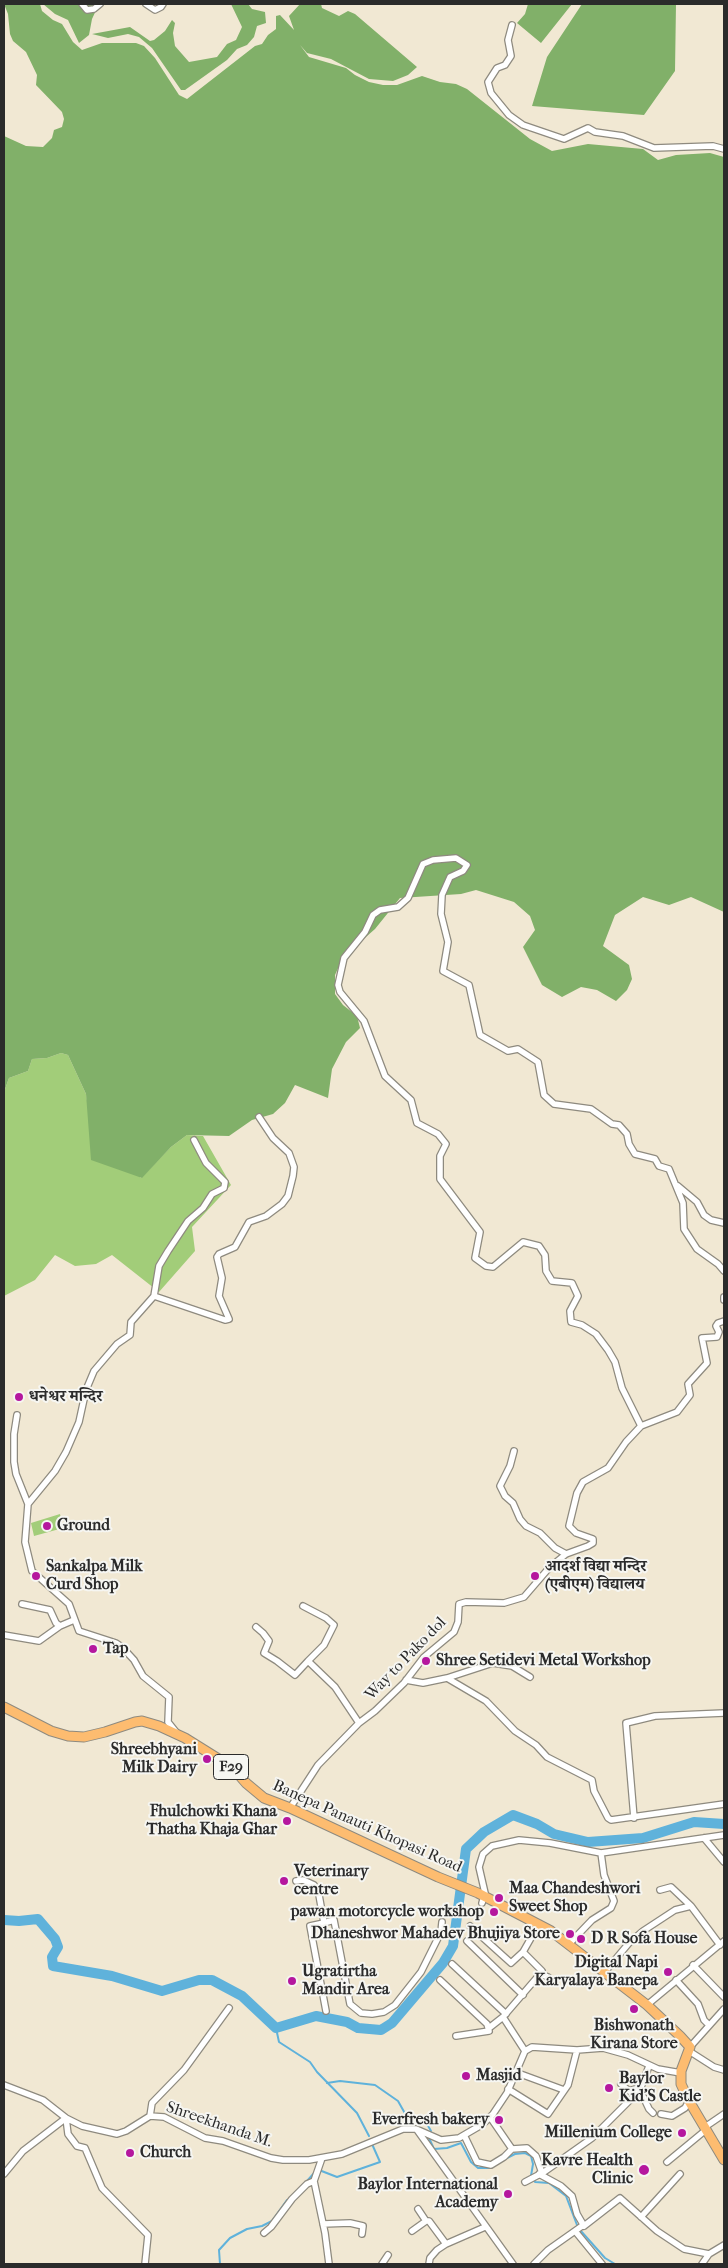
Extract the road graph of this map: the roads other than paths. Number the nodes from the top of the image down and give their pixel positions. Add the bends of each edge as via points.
1 (82, 4) edge
2 (100, 4) edge
3 (146, 4) edge
4 (163, 4) edge
5 (512, 25) dead end
6 (724, 149) edge
7 (259, 1117) dead end
8 (194, 1140) dead end
9 (676, 1185) junction
10 (724, 1223) edge
11 (724, 1270) edge
12 (154, 1296) junction
13 (724, 1321) edge
14 (17, 1415) dead end
15 (641, 1426) junction
16 (514, 1451) dead end
17 (28, 1504) junction
18 (566, 1554) junction
19 (22, 1604) dead end
20 (303, 1606) dead end
21 (74, 1620) junction
22 (60, 1626) junction
23 (256, 1627) dead end
24 (4, 1635) edge
25 (308, 1662) junction
26 (530, 1677) dead end
27 (447, 1678) junction
28 (406, 1680) junction
29 (4, 1707) edge
30 (724, 1712) edge
31 (359, 1723) junction
32 (177, 1734) junction
33 (724, 1804) edge
34 (290, 1808) junction
35 (634, 1818) junction
36 (724, 1835) edge
37 (704, 1838) junction
38 (602, 1853) junction
39 (724, 1862) edge
40 (296, 1882) dead end
41 (660, 1890) dead end
42 (481, 1897) junction
43 (691, 1906) junction
44 (442, 1922) dead end
45 (324, 1923) junction
46 (539, 1924) junction
47 (470, 1926) dead end
48 (467, 1941) dead end
49 (722, 1943) edge
50 (568, 1945) junction
51 (523, 1952) junction
52 (452, 1964) dead end
53 (693, 1965) junction
54 (604, 1973) junction
55 (540, 1974) junction
56 (548, 1977) dead end
57 (440, 1980) dead end
58 (676, 1980) junction
59 (523, 1995) junction
60 (724, 1997) edge
61 (647, 2005) junction
62 (229, 2008) dead end
63 (724, 2009) edge
64 (326, 2011) dead end
65 (505, 2015) junction
66 (709, 2025) junction
67 (489, 2028) junction
68 (456, 2036) dead end
69 (689, 2049) junction
70 (577, 2050) junction
71 (525, 2051) junction
72 (649, 2066) junction
73 (724, 2070) edge
74 (515, 2072) junction
75 (681, 2073) junction
76 (625, 2080) dead end
77 (4, 2085) edge
78 (641, 2088) junction
79 (508, 2089) junction
80 (564, 2090) junction
81 (689, 2101) junction
82 (653, 2112) dead end
83 (661, 2114) dead end
84 (724, 2114) edge
85 (150, 2116) junction
86 (490, 2117) junction
87 (66, 2118) junction
88 (416, 2128) junction
89 (706, 2128) junction
90 (464, 2135) junction
91 (512, 2149) junction
92 (322, 2160) junction
93 (724, 2160) edge
94 (667, 2162) dead end
95 (540, 2173) junction
96 (4, 2174) edge
97 (680, 2174) dead end
98 (315, 2178) junction
99 (525, 2182) dead end
100 (418, 2209) dead end
101 (641, 2217) junction
102 (426, 2221) junction
103 (323, 2224) junction
104 (584, 2226) junction
105 (485, 2227) junction
106 (412, 2231) dead end
107 (575, 2231) junction
108 (264, 2233) dead end
109 (362, 2234) dead end
110 (446, 2244) junction
111 (724, 2245) edge
112 (709, 2254) junction
113 (388, 2255) dead end
114 (145, 2264) edge
115 (329, 2264) edge
116 (382, 2264) edge
117 (429, 2264) edge
118 (513, 2264) edge
119 (534, 2264) edge
120 (602, 2264) edge
121 (702, 2264) edge

1 - 2 street via 87,10
3 - 4 street via 155,10
5 - 6 street via 508,40 511,56 505,65 497,68 488,82 491,93 509,115 523,125 564,139 588,128 654,148 713,146
7 - 12 street via 273,1138 289,1153 294,1167 293,1176 288,1196 282,1204 266,1216 249,1222 235,1247 217,1257 222,1278 219,1296 229,1319
8 - 12 street via 206,1163 225,1185 212,1194 203,1208 188,1221 168,1251 159,1266
9 - 10 street via 697,1202 704,1215
9 - 11 street via 684,1204 684,1230 697,1249
9 - 15 street via 669,1170 655,1159 635,1154 627,1134 619,1125 612,1124 591,1109 554,1104 544,1095 538,1062 518,1048 508,1051 480,1035 469,985 443,971 448,942 441,914 442,895 450,877 463,871 467,865 456,858 423,864 408,898 398,907 380,910 373,916 365,932 344,958 338,985 340,992 364,1021 385,1076 411,1100 417,1122 438,1134 446,1144 440,1156 440,1179 480,1232 475,1258 493,1267 523,1242 539,1246 552,1281 572,1283 578,1296 570,1311 571,1322 596,1334 608,1350
12 - 17 street via 131,1322 130,1335 117,1344 94,1371 66,1452
13 - 15 street via 716,1326 717,1336 702,1338 708,1363 688,1384 690,1396 682,1407
14 - 17 street via 14,1462
15 - 18 street, Way to Pako dol via 608,1468 583,1482 568,1526 576,1533 593,1539 593,1542
16 - 18 street via 500,1486 505,1496 513,1503 526,1526
17 - 21 street via 25,1542 32,1571 69,1604
18 - 28 street, Way to Pako dol via 524,1597 504,1603 459,1604 454,1632 424,1657
19 - 22 street via 50,1610
20 - 25 street via 334,1625 324,1645
21 - 22 street
21 - 32 street via 79,1631 122,1647 143,1676 169,1697 168,1722
22 - 24 street via 39,1641
23 - 25 street via 268,1641 264,1653 295,1675
25 - 31 street via 335,1687
26 - 27 street via 512,1666 493,1663
27 - 28 street via 423,1683
27 - 35 street via 486,1701 547,1757 592,1780 608,1818
28 - 31 street, Way to Pako dol
29 - 32 main road, Banepa Panauti Khopasi Road / F29 via 68,1736 84,1737 142,1721
30 - 35 street via 655,1716 626,1722
31 - 34 street, Way to Pako dol via 318,1765
32 - 34 main road, Banepa Panauti Khopasi Road / F29 via 233,1768 264,1798
33 - 35 street
34 - 42 main road, Banepa Panauti Khopasi Road / F29
36 - 37 street
37 - 38 street
37 - 39 street
38 - 42 street via 519,1840 492,1846 482,1854 479,1867
38 - 50 street via 604,1875 614,1902
40 - 45 street via 303,1880 314,1885
41 - 43 street via 672,1887
42 - 46 main road, F29
43 - 49 street
43 - 54 street via 675,1910 643,1931
44 - 45 street via 441,1932 421,1972 395,2005 384,2012 372,2014 361,2013 350,2004 334,1920
45 - 64 street via 310,1926
46 - 50 main road, F29
46 - 51 street
47 - 51 street via 511,1963
48 - 59 street
49 - 53 street
50 - 54 main road, F29
51 - 55 street via 542,1971
52 - 65 street
53 - 58 street
53 - 60 street
54 - 61 main road, F29
55 - 56 street
55 - 59 street
57 - 67 street
58 - 61 street
58 - 66 street via 698,2004
59 - 65 street
61 - 69 main road, F29
62 - 85 street via 184,2070 152,2103
63 - 66 street
65 - 67 street
65 - 71 street
66 - 69 street
67 - 68 street via 490,2031
69 - 73 street via 714,2067
69 - 75 main road
70 - 71 street via 538,2047
70 - 72 street via 603,2048 628,2055
70 - 80 street via 571,2077
71 - 74 street
72 - 75 street
72 - 78 street
74 - 79 street
74 - 80 street
75 - 81 main road via 681,2084
76 - 78 street via 621,2084 629,2091
77 - 87 street, Shreekhanda M. via 43,2100
78 - 82 street via 649,2110
78 - 95 street via 592,2138
79 - 80 street via 548,2114
79 - 86 street
81 - 83 street via 685,2108 672,2116
81 - 89 main road
84 - 89 street
85 - 87 street, Shreekhanda M. via 117,2134 82,2126
85 - 92 street, Shreekhanda M. via 164,2118 205,2138 224,2141 271,2158
86 - 90 street
86 - 91 street
87 - 96 street via 24,2152
87 - 114 street via 68,2134 77,2146 84,2148 102,2188 148,2235
88 - 90 street via 441,2140
88 - 92 street, Shreekhanda M. via 403,2129
88 - 105 street
89 - 93 main road
89 - 94 street
90 - 91 street via 477,2162 490,2165 504,2158
91 - 95 street via 527,2148 536,2156
92 - 98 street
95 - 99 street
95 - 104 street via 572,2196
97 - 101 street
98 - 103 street
98 - 108 street via 292,2199
100 - 102 street
101 - 104 street via 620,2198
101 - 112 street via 684,2249
102 - 106 street
102 - 110 street
103 - 109 street via 363,2226
103 - 115 street
104 - 107 street
105 - 110 street
105 - 118 street
107 - 119 street
107 - 120 street
110 - 117 street via 430,2258
111 - 112 street
112 - 121 street
113 - 116 street

